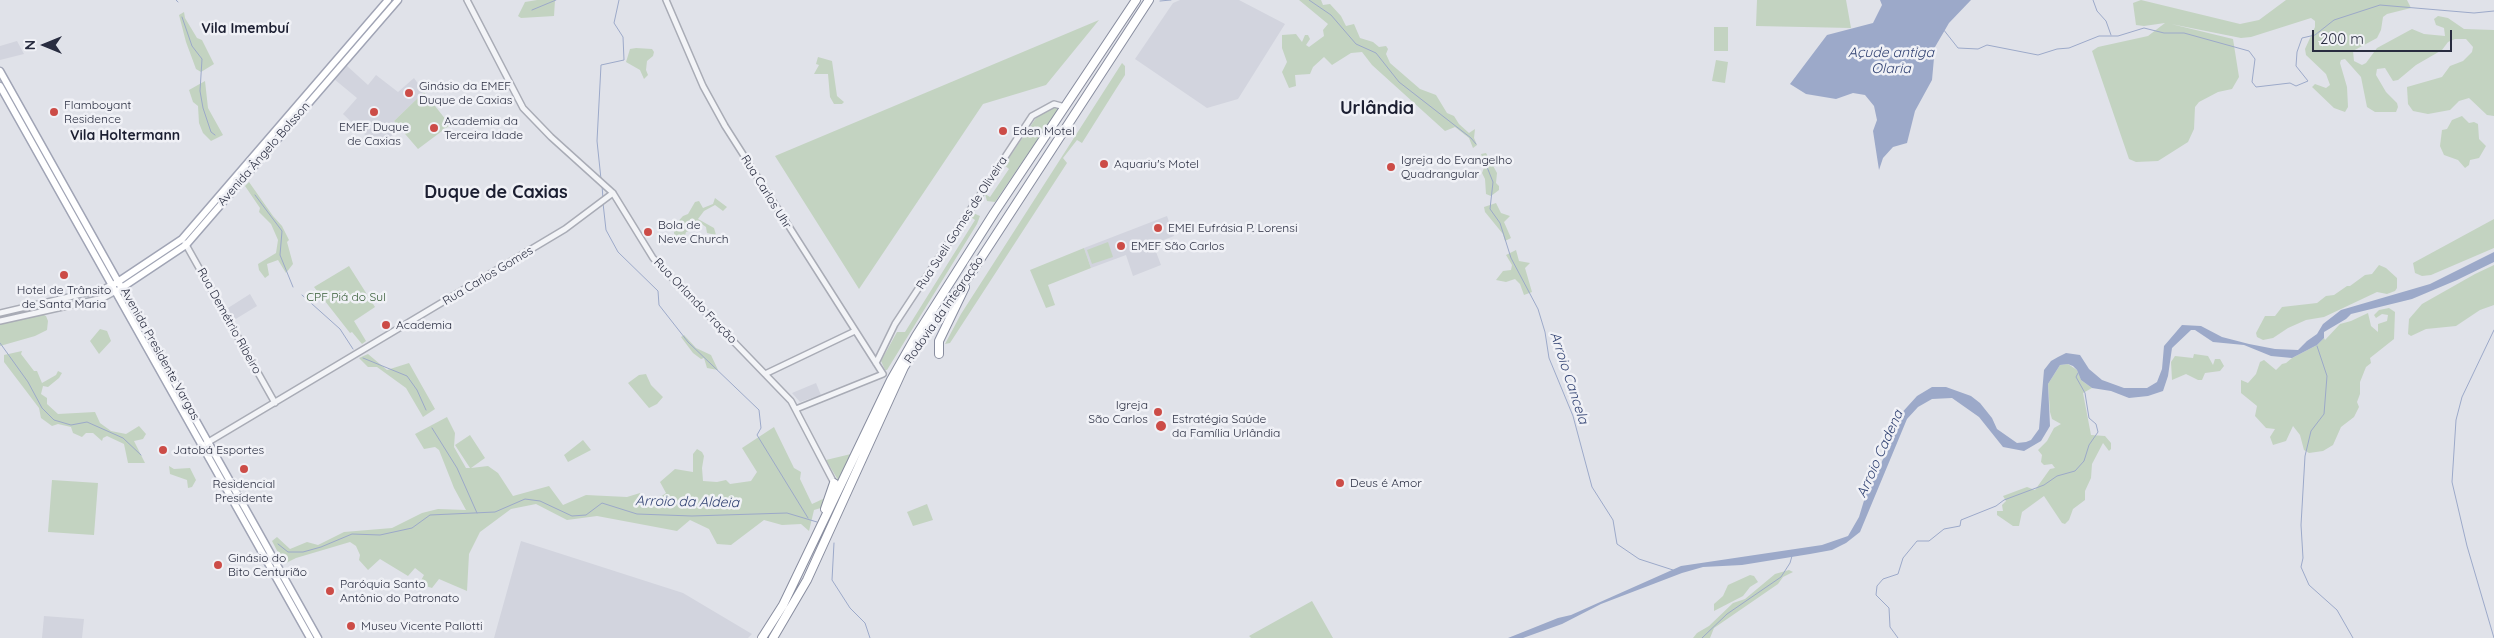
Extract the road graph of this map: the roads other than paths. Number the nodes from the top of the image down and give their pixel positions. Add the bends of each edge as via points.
1 (388, 0) edge
2 (398, 0) edge
3 (466, 0) edge
4 (666, 0) edge
5 (1136, 0) edge
6 (1149, 0) edge
7 (381, 15) junction
8 (1106, 46) junction
9 (1114, 51) junction
10 (0, 71) edge
11 (2, 79) edge
12 (0, 86) edge
13 (1065, 106) junction
14 (613, 193) junction
15 (994, 213) junction
16 (1005, 220) junction
17 (182, 239) junction
18 (186, 245) junction
19 (970, 275) junction
20 (116, 283) junction
21 (120, 289) junction
22 (0, 313) edge
23 (0, 321) edge
24 (855, 331) junction
25 (939, 354) dead end
26 (876, 363) junction
27 (765, 374) junction
28 (275, 403) junction
29 (796, 409) junction
30 (206, 444) junction
31 (842, 487) junction
32 (310, 638) edge
33 (318, 638) edge
34 (762, 638) edge
35 (773, 638) edge

1 - 7 main road, Avenida Ângelo Bolsson
2 - 7 main road, Avenida Ângelo Bolsson
3 - 14 street, Rua Orlando Fração via 523,108
4 - 24 street, Rua Carlos Uhr via 703,86 725,126
5 - 8 highway, Rodovia da Integração
6 - 9 highway, Rodovia da Integração
7 - 17 main road, Avenida Ângelo Bolsson
7 - 18 main road, Avenida Ângelo Bolsson
8 - 9 highway
8 - 13 highway, Rodovia da Integração
9 - 16 highway, Rodovia da Integração
10 - 11 main road, Avenida Presidente Vargas
11 - 20 main road, Avenida Presidente Vargas
12 - 20 main road, Avenida Presidente Vargas
13 - 15 highway, Rodovia da Integração
13 - 26 street, Rua Sueli Gomes de Oliveira via 1054,104 1032,116 895,324
14 - 27 street, Rua Orlando Fração via 653,258
14 - 28 street, Rua Carlos Gomes via 565,229
15 - 16 highway
15 - 31 highway, Rodovia da Integração via 906,354
16 - 19 highway, Rodovia da Integração
17 - 18 street, Rua Demétrio Ribeiro
17 - 20 main road, Avenida Ângelo Bolsson
18 - 21 main road, Avenida Ângelo Bolsson
18 - 28 street, Rua Demétrio Ribeiro
19 - 25 highway via 939,341
19 - 31 highway, Rodovia da Integração via 904,367
20 - 21 main road, Avenida Presidente Vargas
20 - 22 street via 103,290
21 - 23 street via 103,298
21 - 30 main road, Avenida Presidente Vargas
24 - 26 street, Rua Carlos Uhr
24 - 27 street
26 - 29 street, Rua Carlos Uhr via 883,374
27 - 29 street, Rua Orlando Fração
28 - 30 street, Rua Carlos Gomes
29 - 31 street, Rua Orlando Fração
30 - 32 main road, Avenida Presidente Vargas
30 - 33 main road, Avenida Presidente Vargas
31 - 34 highway, Rodovia da Integração via 783,605
31 - 35 highway, Rodovia da Integração via 807,580

